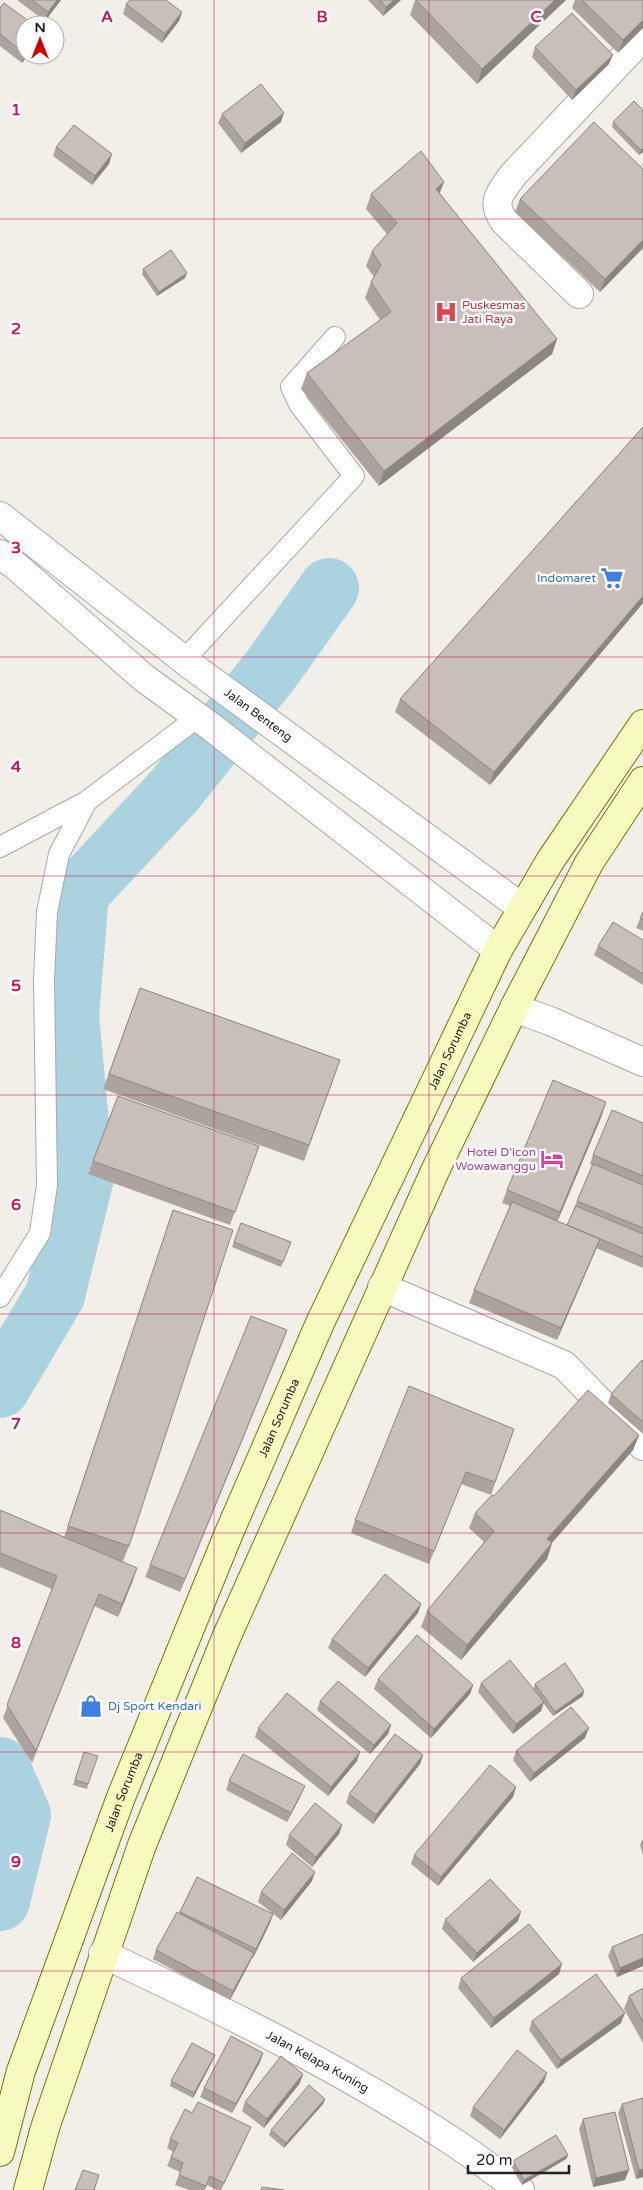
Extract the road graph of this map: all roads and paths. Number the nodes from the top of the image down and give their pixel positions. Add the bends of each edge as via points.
1 (643, 37) edge
2 (579, 294) dead end
3 (335, 337) dead end
4 (0, 516) edge
5 (6, 563) edge
6 (184, 660) junction
7 (204, 722) junction
8 (643, 724) edge
9 (643, 781) edge
10 (87, 801) junction
11 (0, 847) edge
12 (522, 907) junction
13 (498, 950) junction
14 (530, 978) junction
15 (514, 1008) junction
16 (550, 1021) junction
17 (643, 1062) edge
18 (382, 1287) junction
19 (0, 1297) edge
20 (643, 1446) edge
21 (104, 1954) junction
22 (0, 2152) edge
23 (28, 2190) edge
24 (520, 2190) edge

1 - 2 street via 498,195 498,213 504,221
3 - 6 lane via 291,387 299,404 354,476
4 - 6 street, Jalan Benteng
5 - 7 street via 144,678
6 - 12 street, Jalan Benteng
7 - 10 lane
7 - 13 street
8 - 12 street, Jalan Sorumba via 550,860
9 - 14 street via 589,863
10 - 11 lane
10 - 19 lane via 59,854 48,912 44,980 47,1185 42,1224 40,1233
12 - 13 street, Jalan Sorumba
12 - 14 street
13 - 15 street
13 - 22 street, Jalan Sorumba via 320,1322 229,1533 121,1797 21,2071
14 - 15 street
14 - 16 street
15 - 16 street
15 - 18 street
16 - 17 street
18 - 20 street via 564,1366
18 - 21 street via 218,1657 142,1845
21 - 23 street via 45,2128
21 - 24 street, Jalan Kelapa Kuning via 353,2081 458,2146

